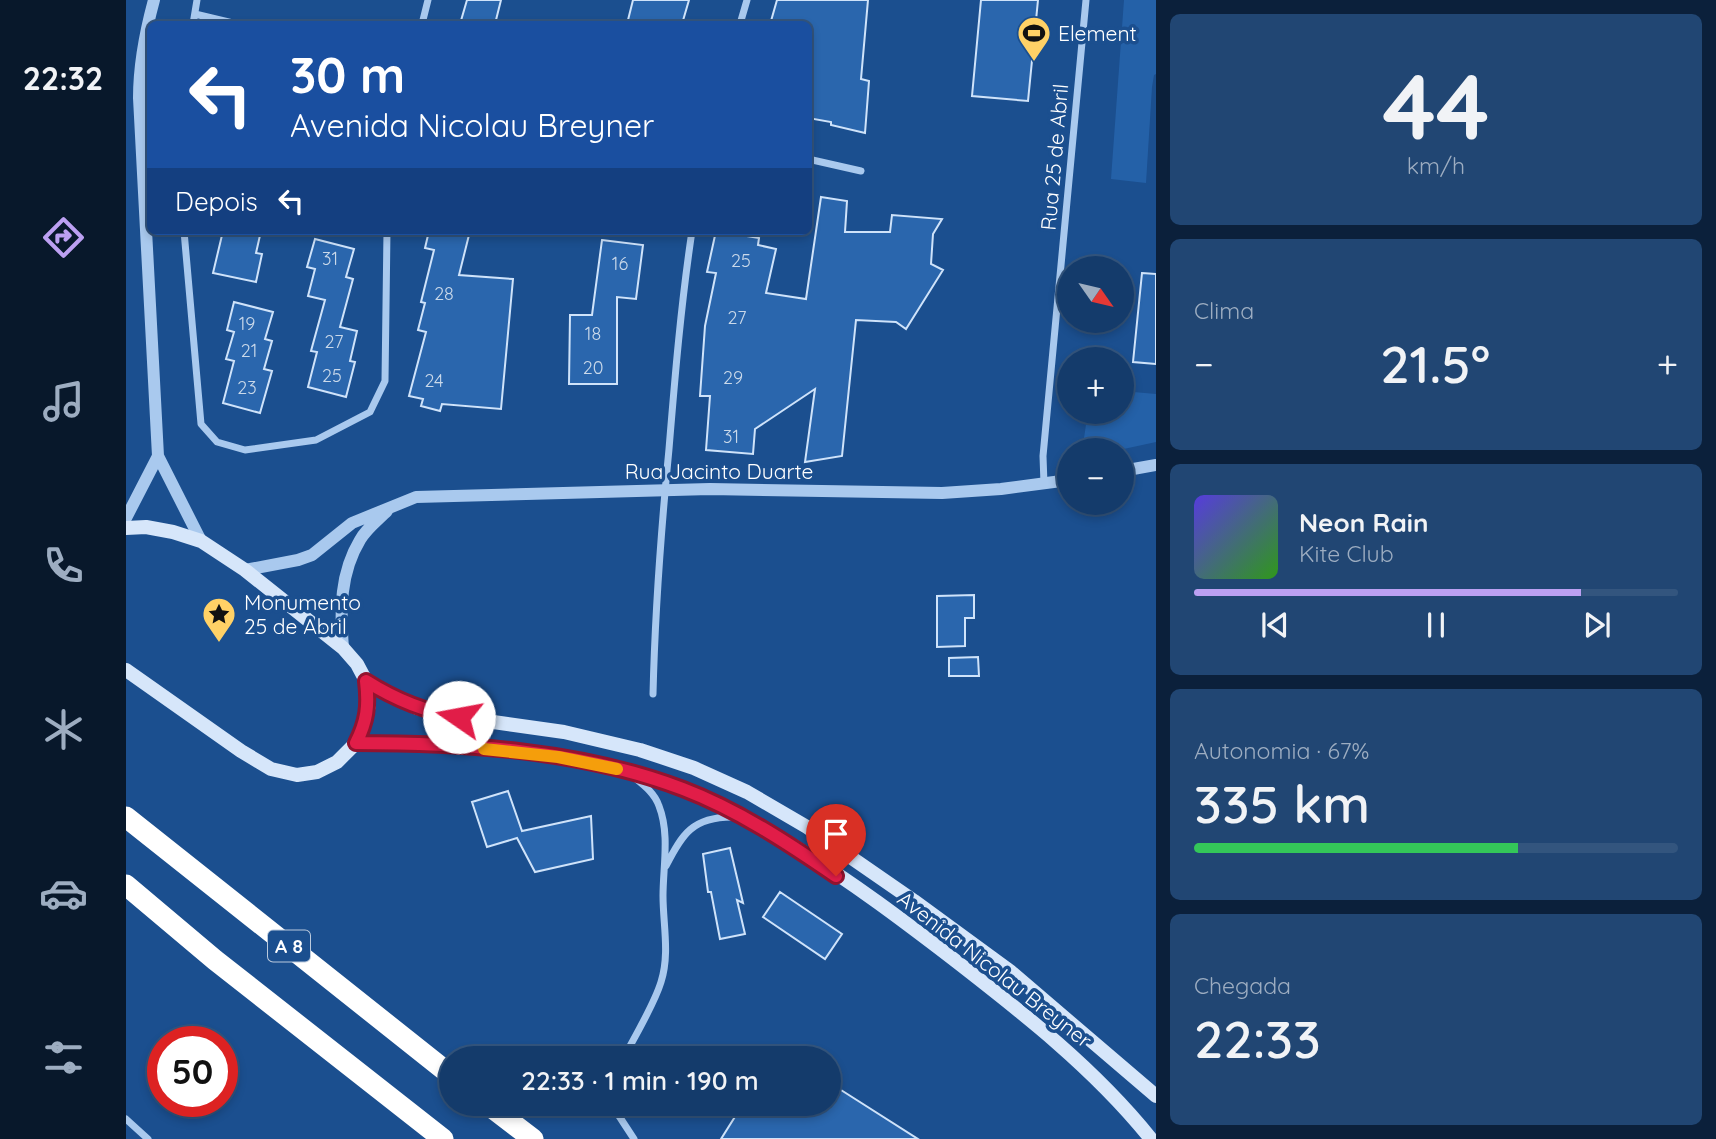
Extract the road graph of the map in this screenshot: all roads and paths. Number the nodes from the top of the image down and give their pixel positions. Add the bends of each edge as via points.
1 (154, 0) edge
2 (197, 0) edge
3 (428, 0) edge
4 (747, 0) edge
5 (1086, 0) edge
6 (195, 14) junction
7 (148, 21) edge
8 (194, 21) edge
9 (224, 21) edge
10 (423, 21) edge
11 (741, 21) edge
12 (147, 24) edge
13 (812, 160) edge
14 (861, 171) dead end
15 (184, 235) edge
16 (387, 235) edge
17 (691, 235) edge
18 (158, 456) junction
19 (1156, 465) edge
20 (1134, 469) edge
21 (1057, 482) edge
22 (1044, 484) junction
23 (664, 489) junction
24 (395, 504) junction
25 (126, 518) edge
26 (126, 528) edge
27 (201, 541) junction
28 (245, 570) junction
29 (342, 648) junction
30 (126, 670) edge
31 (366, 681) junction
32 (653, 694) dead end
33 (356, 743) junction
34 (627, 771) junction
35 (742, 816) junction
36 (126, 817) edge
37 (666, 867) junction
38 (126, 885) edge
39 (629, 1046) edge
40 (439, 1066) edge
41 (1156, 1096) edge
42 (503, 1116) edge
43 (620, 1116) edge
44 (126, 1119) edge
45 (148, 1139) edge
46 (443, 1139) edge
47 (533, 1139) edge
48 (634, 1139) edge
49 (1151, 1139) edge

1 - 7 street
2 - 6 street
3 - 10 street
4 - 11 street
5 - 22 street, Rua 25 de Abril
6 - 8 street
6 - 9 street
12 - 18 street via 139,99
13 - 14 street
15 - 16 street via 201,424 217,442 245,450 316,440 370,412 385,380
17 - 23 street
18 - 25 street
18 - 27 street
19 - 20 street
21 - 22 street, Rua Jacinto Duarte
22 - 23 street, Rua Jacinto Duarte via 942,493
23 - 24 street, Rua Jacinto Duarte via 446,495
23 - 32 street
24 - 28 street, Rua Jacinto Duarte via 352,523 312,555
24 - 29 street via 361,537 348,566 343,580
26 - 27 main road via 146,527
27 - 28 main road, Avenida Nicolau Breyner
28 - 29 main road, Avenida Nicolau Breyner
29 - 31 main road, Avenida Nicolau Breyner via 358,664
30 - 33 main road via 271,769 298,775 317,772 337,762
31 - 33 main road via 369,705
31 - 41 main road, Avenida Nicolau Breyner via 417,708 564,732 640,750 747,792 807,827 1011,972
33 - 34 main road, Avenida Nicolau Breyner via 482,749
34 - 35 main road, Avenida Nicolau Breyner
34 - 37 street via 659,804
35 - 37 street via 719,817 693,826
35 - 49 main road, Avenida Nicolau Breyner via 900,919 1009,1002 1092,1073
36 - 40 highway, A 8
37 - 39 street via 661,981
38 - 46 highway
42 - 47 highway
43 - 48 street
44 - 45 street

